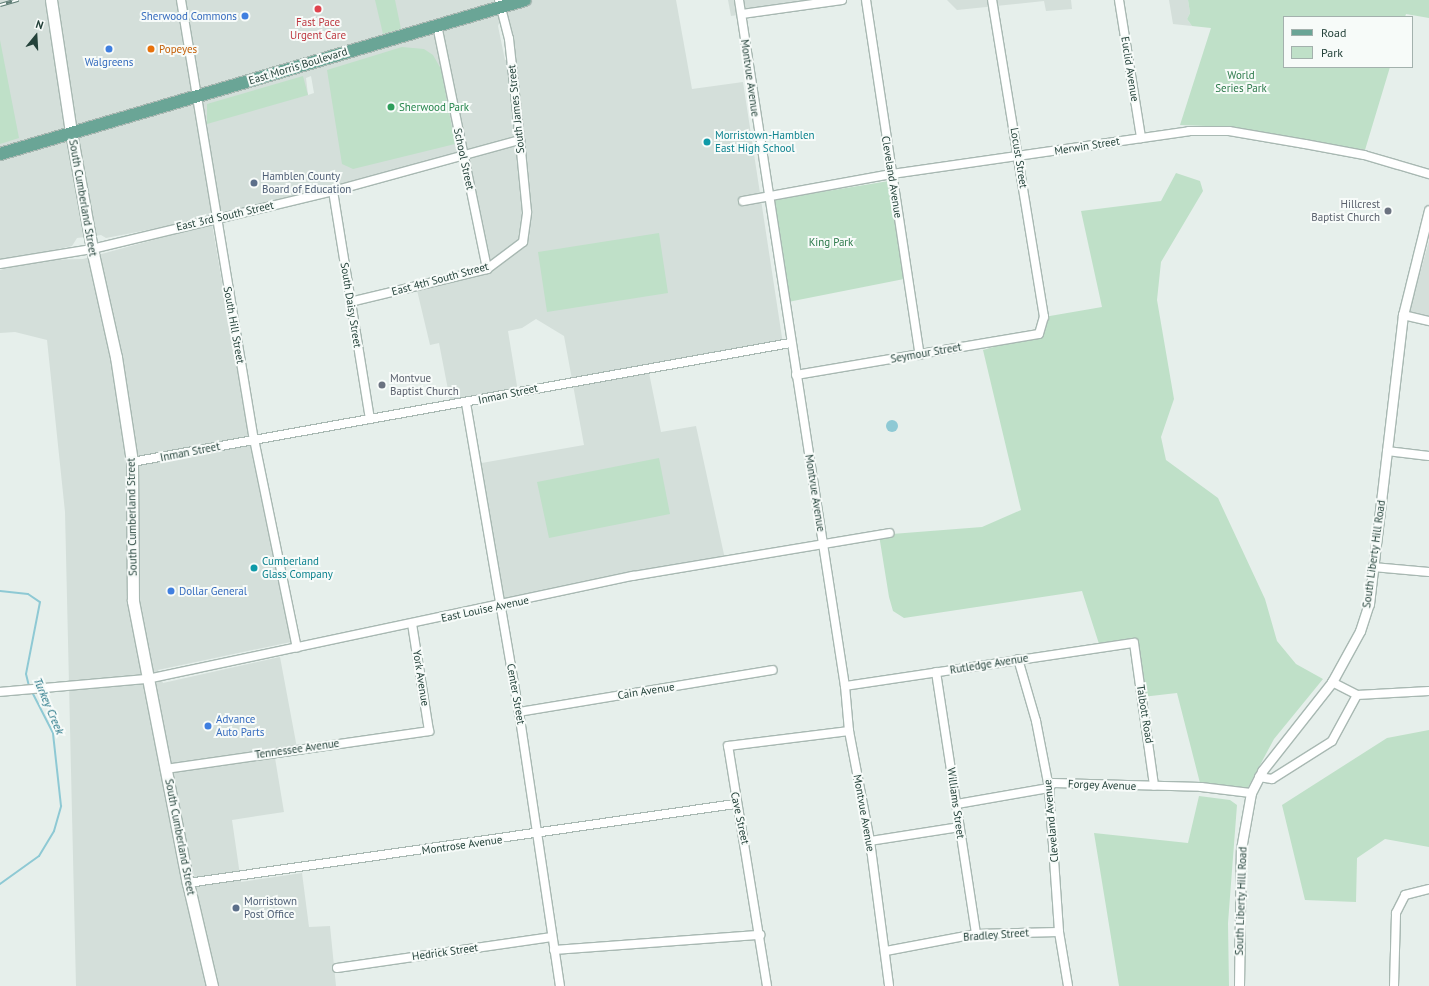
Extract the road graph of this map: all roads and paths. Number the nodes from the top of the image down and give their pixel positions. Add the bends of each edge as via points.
1 (52, 0) edge
2 (181, 0) edge
3 (525, 0) edge
4 (739, 0) edge
5 (842, 0) edge
6 (866, 0) edge
7 (992, 0) edge
8 (1119, 0) edge
9 (500, 4) edge
10 (742, 14) junction
11 (437, 25) junction
12 (196, 97) junction
13 (71, 132) junction
14 (1141, 138) junction
15 (520, 140) junction
16 (0, 154) edge
17 (463, 155) junction
18 (1019, 157) junction
19 (892, 174) junction
20 (1429, 174) edge
21 (333, 191) junction
22 (767, 196) junction
23 (743, 201) dead end
24 (1429, 210) edge
25 (216, 218) junction
26 (526, 220) joint
27 (92, 249) junction
28 (0, 264) edge
29 (488, 269) junction
30 (350, 302) junction
31 (1403, 315) junction
32 (1044, 317) joint
33 (1429, 321) edge
34 (790, 343) junction
35 (920, 354) junction
36 (796, 375) junction
37 (466, 403) junction
38 (370, 419) junction
39 (254, 440) junction
40 (1387, 451) junction
41 (1429, 456) edge
42 (132, 462) junction
43 (889, 533) dead end
44 (824, 542) junction
45 (1373, 566) junction
46 (1429, 572) edge
47 (500, 606) junction
48 (412, 624) junction
49 (1134, 643) joint
50 (297, 648) junction
51 (1018, 659) junction
52 (773, 670) dead end
53 (936, 672) junction
54 (147, 678) junction
55 (1332, 682) junction
56 (845, 686) junction
57 (1429, 691) edge
58 (0, 692) edge
59 (1357, 695) junction
60 (519, 712) junction
61 (429, 731) joint
62 (849, 731) junction
63 (166, 768) junction
64 (1259, 777) junction
65 (1154, 786) junction
66 (1049, 788) junction
67 (1251, 793) junction
68 (735, 804) junction
69 (957, 804) junction
70 (959, 827) junction
71 (537, 834) junction
72 (870, 842) junction
73 (188, 883) junction
74 (1429, 889) edge
75 (1059, 932) junction
76 (976, 934) junction
77 (760, 935) junction
78 (552, 937) junction
79 (554, 950) junction
80 (886, 951) junction
81 (337, 968) dead end
82 (212, 986) edge
83 (560, 986) edge
84 (767, 986) edge
85 (889, 986) edge
86 (1068, 986) edge
87 (1239, 986) edge
88 (1394, 986) edge

1 - 13 main road, South Cumberland Street
2 - 12 street, South Hill Street
3 - 9 main road, East Morris Boulevard
4 - 10 street, Montvue Avenue
5 - 10 street
6 - 19 street, Cleveland Avenue
7 - 18 street, Locust Street
8 - 14 street, Euclid Avenue
9 - 11 main road, East Morris Boulevard
9 - 15 street, South James Street via 509,39
10 - 22 street, Montvue Avenue
11 - 12 main road, East Morris Boulevard
11 - 17 street, School Street
12 - 13 main road, East Morris Boulevard
12 - 25 street, South Hill Street
13 - 16 main road, East Morris Boulevard
13 - 27 main road, South Cumberland Street
14 - 18 street, Merwin Street
14 - 20 street, Merwin Street via 1189,131 1229,131 1364,155
15 - 17 street, East 3rd South Street
15 - 26 street, South James Street
17 - 21 street, East 3rd South Street
17 - 29 street, School Street
18 - 19 street, Merwin Street
18 - 32 street, Locust Street
19 - 22 street, Merwin Street
19 - 35 street, Cleveland Avenue
21 - 25 street, East 3rd South Street
21 - 30 street, South Daisy Street
22 - 23 street, Merwin Street
22 - 34 street, Montvue Avenue
24 - 31 street, South Liberty Hill Road
25 - 27 street, East 3rd South Street
25 - 39 street, South Hill Street
26 - 29 street, East 4th South Street via 523,242
27 - 28 street, East 3rd South Street
27 - 42 main road, South Cumberland Street via 116,357
29 - 30 street, East 4th South Street
30 - 38 street, South Daisy Street
31 - 33 street
31 - 40 street, South Liberty Hill Road
32 - 35 street, Seymour Street via 1039,334
34 - 36 street, Montvue Avenue
34 - 37 street, Inman Street
35 - 36 street, Seymour Street
36 - 44 street, Montvue Avenue
37 - 38 street, Inman Street
37 - 47 street, Center Street
38 - 39 street, Inman Street
39 - 42 street, Inman Street
39 - 50 street, South Hill Street
40 - 41 street
40 - 45 street, South Liberty Hill Road
42 - 54 main road, South Cumberland Street via 133,601
43 - 44 street, East Louise Avenue
44 - 47 street, East Louise Avenue via 633,576
44 - 56 street, Montvue Avenue
45 - 46 street
45 - 55 street, South Liberty Hill Road via 1369,604 1360,631
47 - 48 street, East Louise Avenue
47 - 60 street, Center Street
48 - 50 street, East Louise Avenue
48 - 61 street, York Avenue
49 - 51 street, Rutledge Avenue
49 - 65 street, Talbott Road
50 - 54 street, East Louise Avenue
51 - 53 street, Rutledge Avenue
51 - 66 street, Cleveland Avenue via 1036,721
52 - 60 street, Cain Avenue
53 - 56 street, Rutledge Avenue
53 - 69 street, Williams Street
54 - 58 street, East Louise Avenue
54 - 63 main road, South Cumberland Street
55 - 59 street
55 - 64 street, South Liberty Hill Road
56 - 62 street, Montvue Avenue
57 - 59 street
59 - 64 street via 1332,741 1272,779
60 - 71 street, Center Street
61 - 63 street, Tennessee Avenue
62 - 68 street, Cave Street via 728,746
62 - 72 street, Montvue Avenue
63 - 73 main road, South Cumberland Street
64 - 67 street, South Liberty Hill Road
65 - 66 street, Forgey Avenue via 1053,783
65 - 67 street, Forgey Avenue via 1201,786
66 - 69 street, Forgey Avenue
66 - 75 street, Cleveland Avenue
67 - 87 street, South Liberty Hill Road via 1241,849
68 - 71 street, Montrose Avenue
68 - 77 street, Cave Street via 743,828
69 - 70 street, Williams Street
70 - 72 street
70 - 76 street, Williams Street
71 - 73 street, Montrose Avenue
71 - 78 street, Center Street
72 - 80 street, Montvue Avenue
73 - 82 main road, South Cumberland Street
74 - 88 street via 1405,895 1396,913
75 - 76 street, Bradley Street
75 - 86 street, Cleveland Avenue
76 - 80 street, Bradley Street
77 - 79 street
77 - 84 street, Cave Street
78 - 79 street, Center Street
78 - 81 street, Hedrick Street
79 - 83 street, Center Street
80 - 85 street, Montvue Avenue

